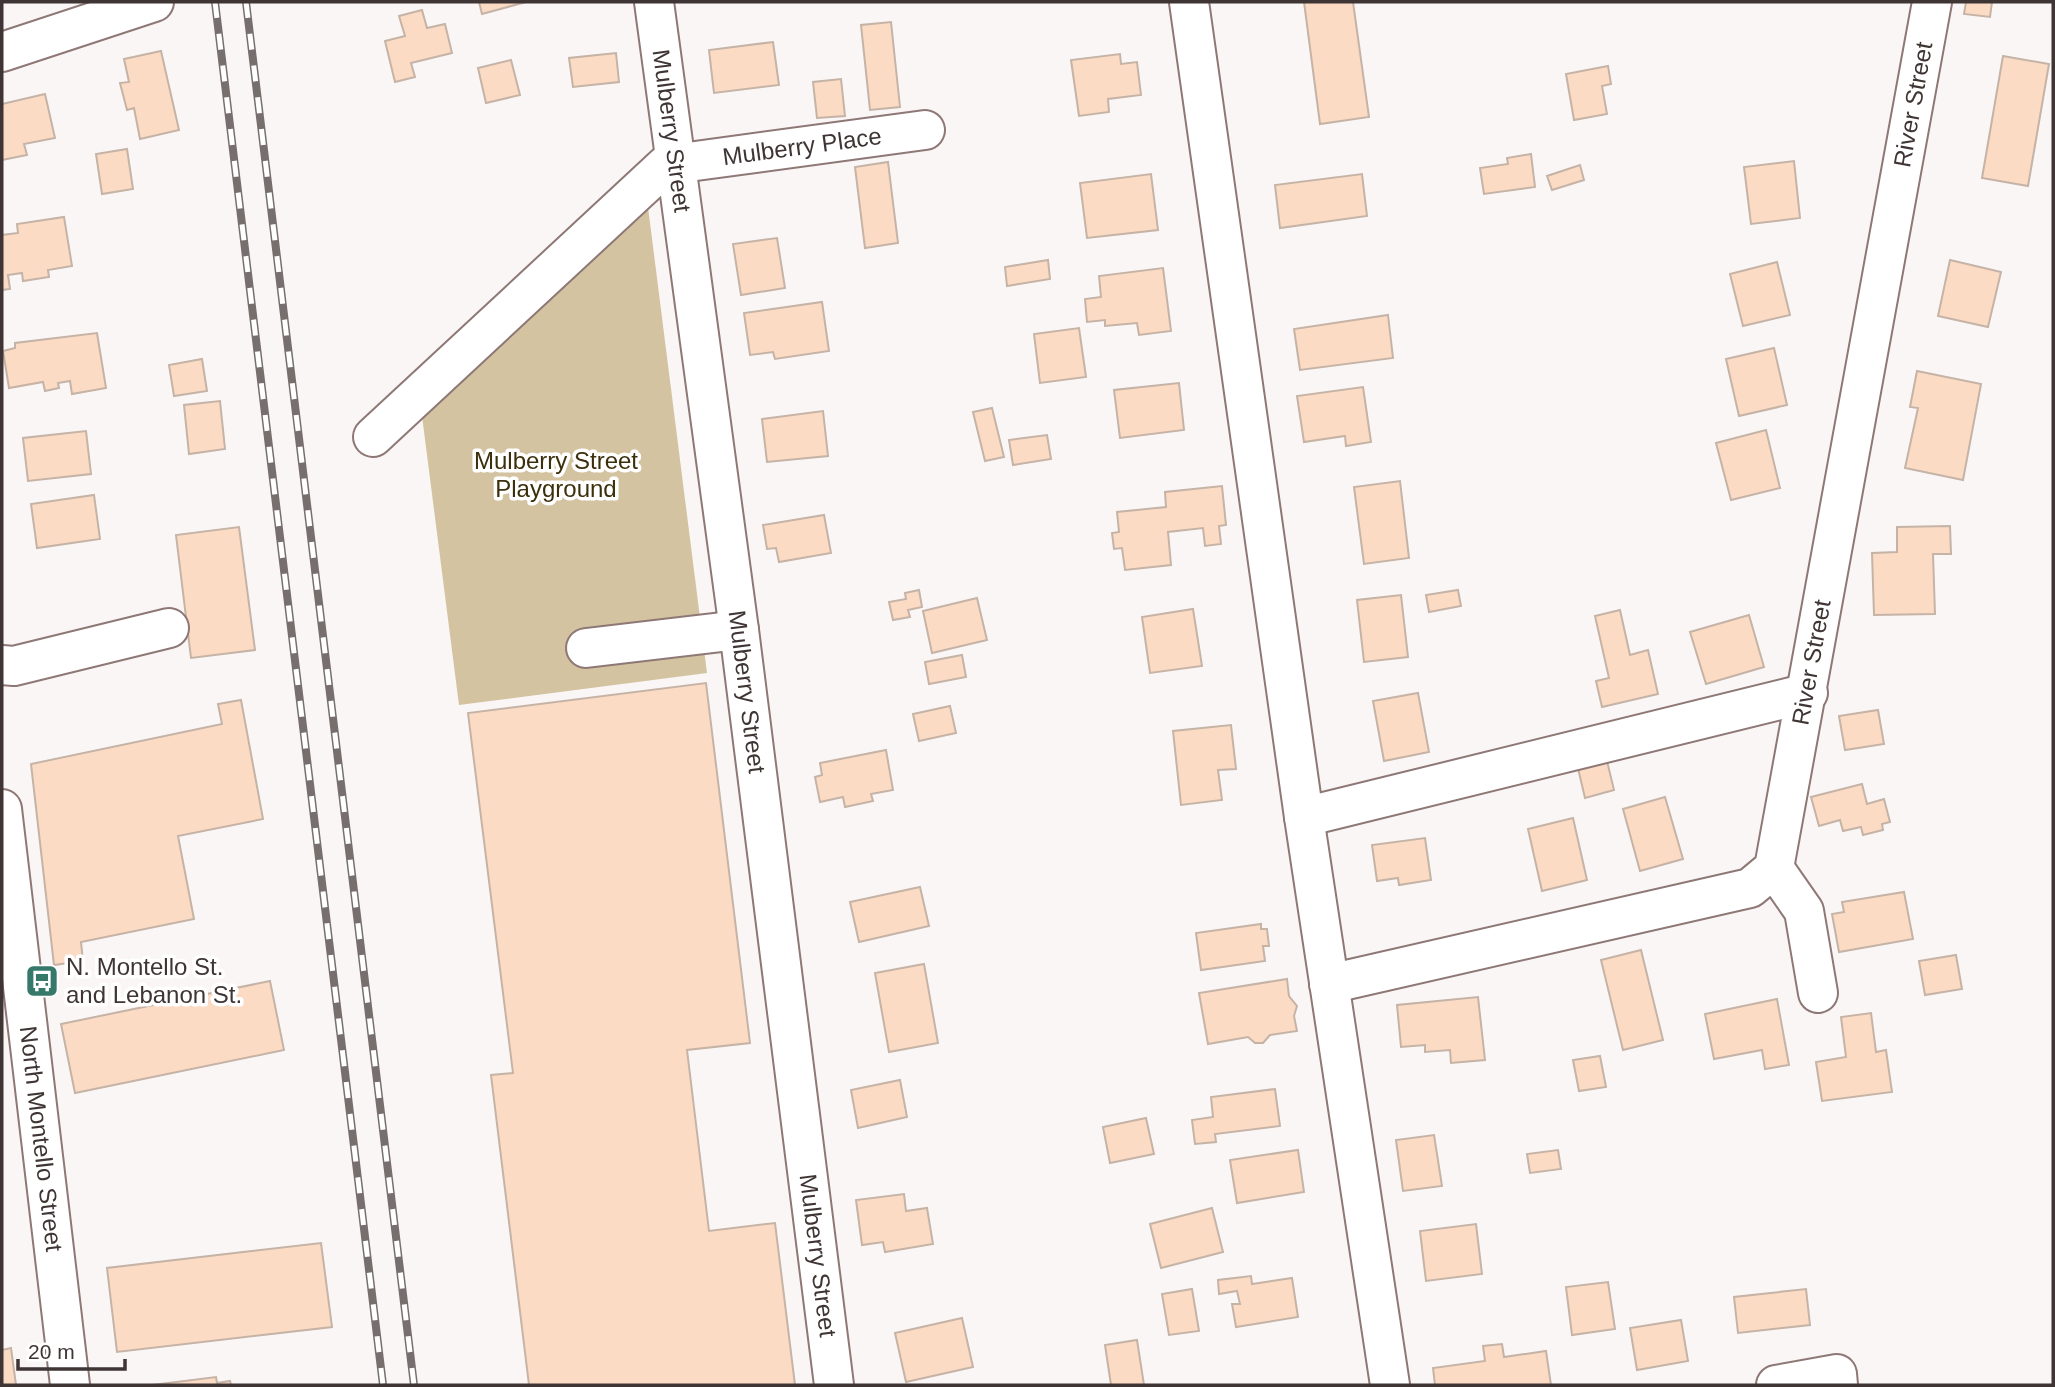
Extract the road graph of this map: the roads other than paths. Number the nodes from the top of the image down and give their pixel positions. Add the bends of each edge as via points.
1 (155, 2) edge
2 (654, 2) edge
3 (1189, 2) edge
4 (1932, 2) edge
5 (2, 52) edge
6 (925, 131) dead end
7 (678, 162) junction
8 (373, 437) dead end
9 (169, 628) dead end
10 (739, 630) junction
11 (586, 648) dead end
12 (2, 665) edge
13 (1808, 693) junction
14 (2, 809) edge
15 (1304, 817) junction
16 (1774, 867) junction
17 (6, 886) edge
18 (1329, 984) junction
19 (1818, 993) dead end
20 (14, 1017) edge
21 (70, 1385) edge
22 (834, 1385) edge
23 (1390, 1385) edge
24 (1776, 1385) edge
25 (1838, 1385) edge

1 - 5 street
2 - 7 street, Mulberry Street
3 - 15 street
4 - 13 street, River Street
6 - 7 street, Mulberry Place
7 - 8 street via 655,172
7 - 10 street, Mulberry Street
9 - 12 street via 14,666
10 - 11 street
10 - 22 street, Mulberry Street
13 - 15 street
13 - 16 street, River Street
14 - 17 street, North Montello Street
15 - 18 street
16 - 18 street via 1750,888
16 - 19 street via 1804,911
17 - 20 street, North Montello Street
18 - 23 street
20 - 21 street, North Montello Street
24 - 25 street via 1837,1374

